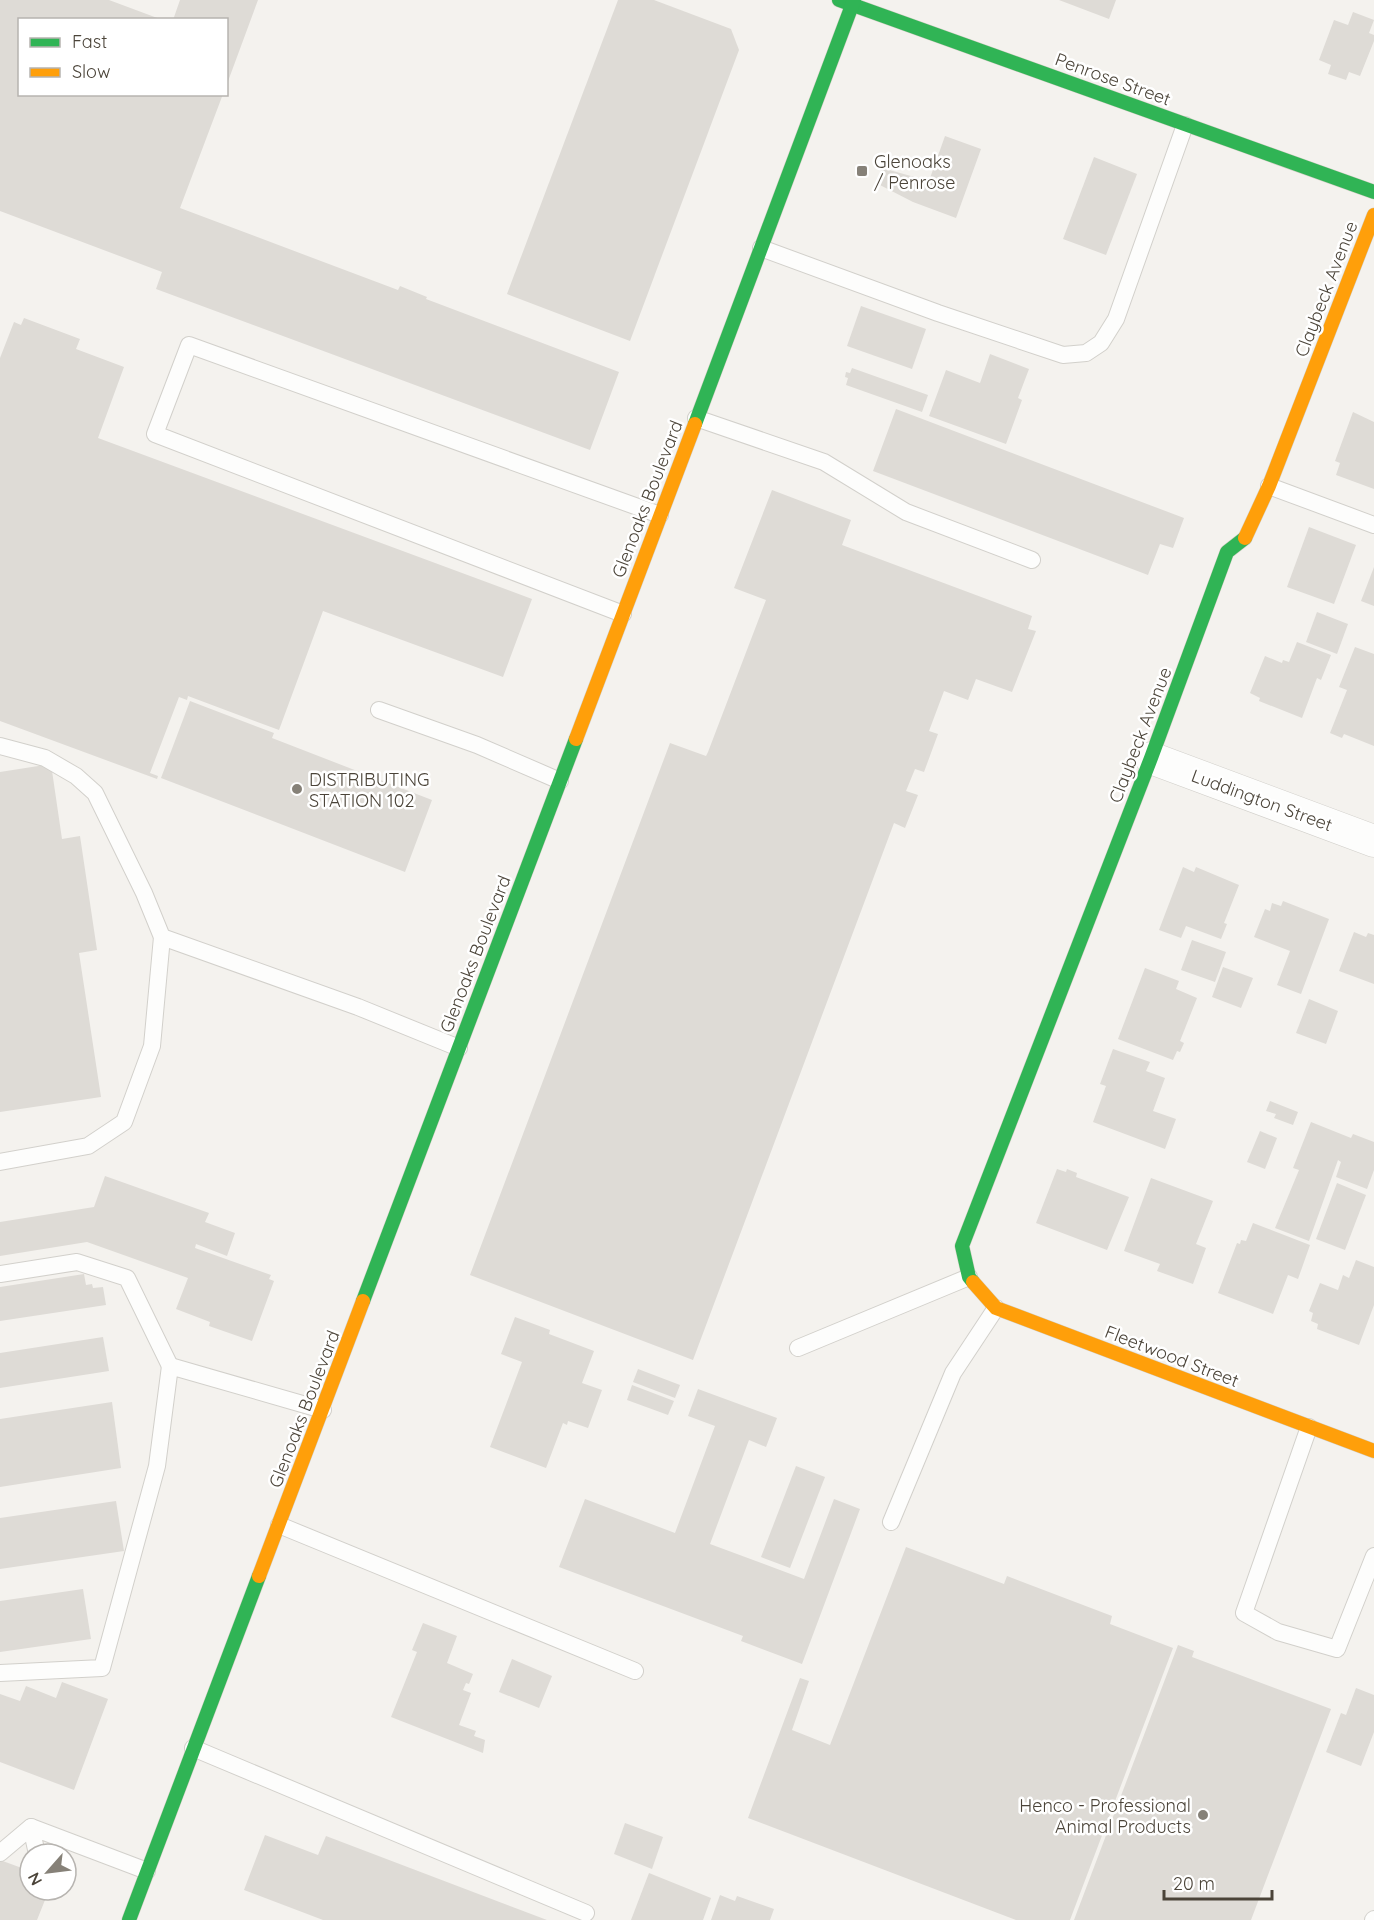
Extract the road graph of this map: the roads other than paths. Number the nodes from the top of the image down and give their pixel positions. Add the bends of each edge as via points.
1 (849, 2) edge
2 (1185, 124) junction
3 (1374, 192) edge
4 (1374, 215) edge
5 (761, 248) junction
6 (696, 418) junction
7 (1269, 486) junction
8 (660, 515) junction
9 (1374, 525) edge
10 (1032, 560) dead end
11 (623, 614) junction
12 (379, 710) dead end
13 (0, 746) edge
14 (1151, 758) junction
15 (560, 781) junction
16 (1374, 841) edge
17 (162, 937) junction
18 (459, 1048) junction
19 (0, 1162) edge
20 (0, 1274) edge
21 (969, 1277) junction
22 (996, 1308) junction
23 (798, 1348) dead end
24 (170, 1366) junction
25 (322, 1410) junction
26 (1309, 1427) junction
27 (1374, 1451) edge
28 (891, 1522) dead end
29 (279, 1525) junction
30 (1374, 1556) edge
31 (635, 1671) dead end
32 (0, 1674) edge
33 (194, 1748) junction
34 (31, 1827) junction
35 (34, 1842) edge
36 (0, 1853) edge
37 (147, 1871) junction
38 (586, 1913) dead end
39 (129, 1920) edge

1 - 2 main road, Penrose Street
1 - 5 main road, Glenoaks Boulevard
2 - 3 main road, Penrose Street
2 - 5 lane via 1116,320 1101,343 1086,352 1063,355
4 - 7 main road, Claybeck Avenue
5 - 6 main road, Glenoaks Boulevard
6 - 8 main road, Glenoaks Boulevard
6 - 10 lane via 824,462 906,512
7 - 9 lane
7 - 14 main road, Claybeck Avenue via 1247,536 1227,552
8 - 11 main road, Glenoaks Boulevard
8 - 11 lane via 189,345 155,434
11 - 15 main road, Glenoaks Boulevard
12 - 15 lane via 477,745
13 - 17 lane via 45,758 76,776 95,793
14 - 16 street, Luddington Street
14 - 21 main road, Claybeck Avenue via 962,1245
15 - 18 main road, Glenoaks Boulevard
17 - 18 lane via 358,1007
17 - 19 lane via 152,1047 124,1122 88,1146
18 - 25 main road, Glenoaks Boulevard
20 - 24 lane via 77,1262 127,1278
21 - 22 main road, Fleetwood Street
21 - 23 lane
22 - 26 main road, Fleetwood Street
22 - 28 lane via 953,1373
24 - 25 lane
24 - 32 lane via 158,1466 102,1668
25 - 29 main road, Glenoaks Boulevard
26 - 27 main road, Fleetwood Street
26 - 30 lane via 1244,1613 1278,1632 1337,1649
29 - 31 lane
29 - 33 main road, Glenoaks Boulevard
33 - 37 main road, Glenoaks Boulevard
33 - 38 lane
34 - 35 lane
34 - 36 lane
34 - 37 lane
37 - 39 main road, Glenoaks Boulevard

